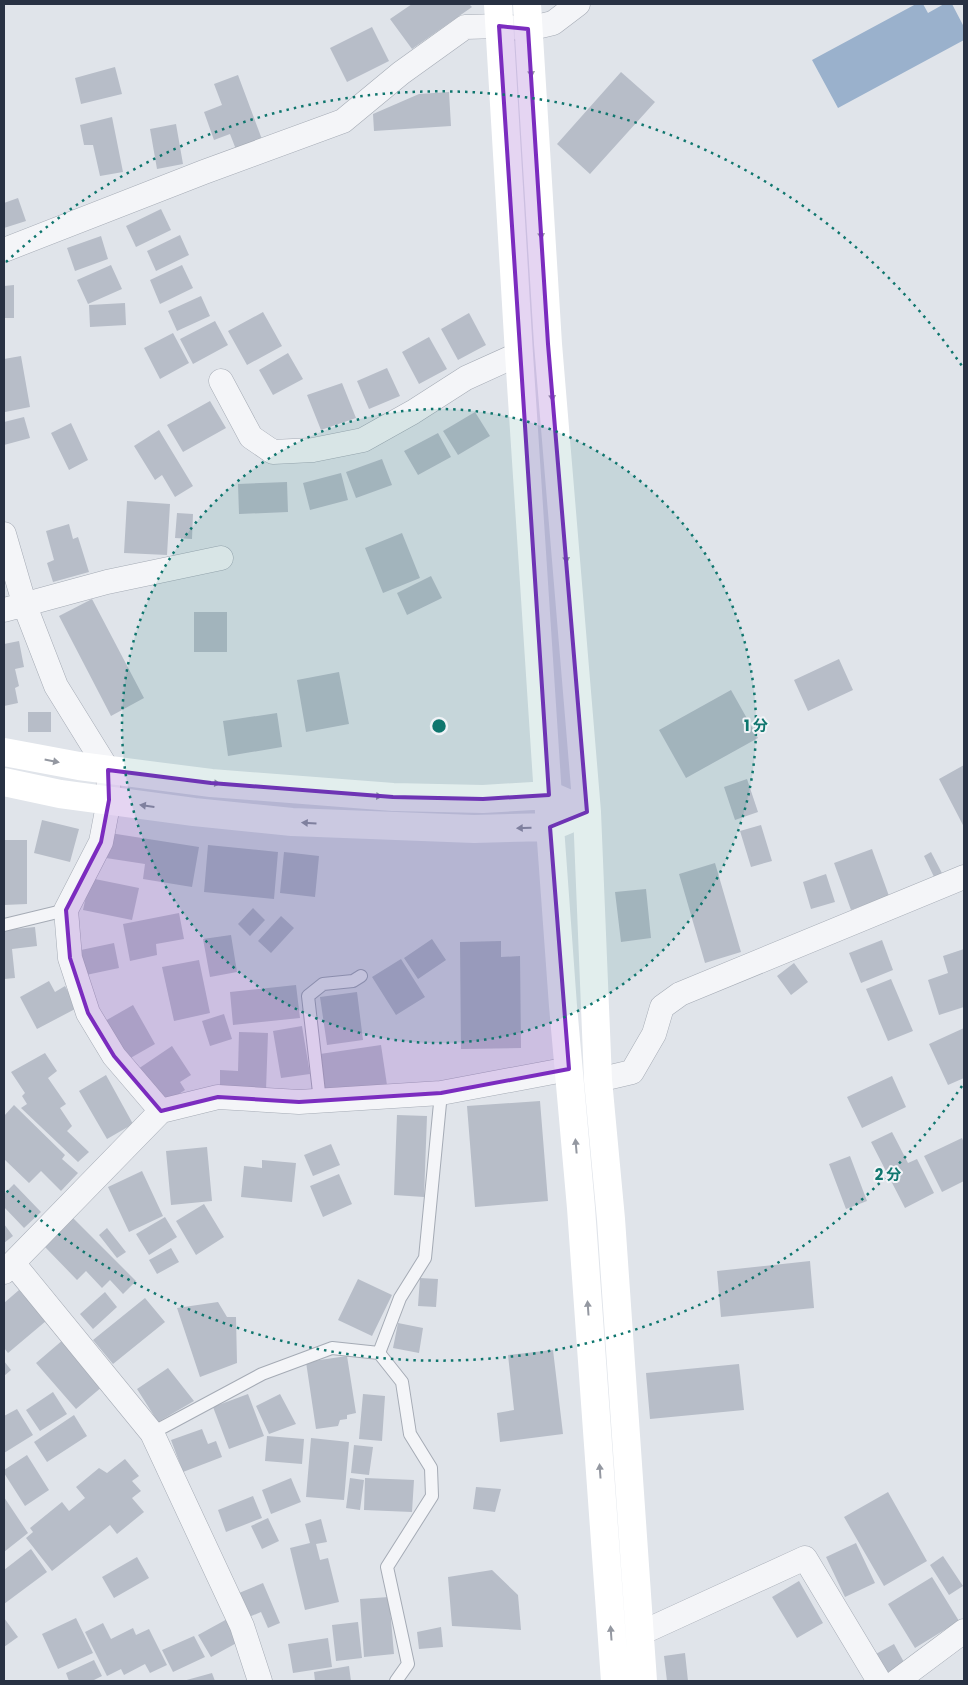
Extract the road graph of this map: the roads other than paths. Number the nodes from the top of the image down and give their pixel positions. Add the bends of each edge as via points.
1 (578, 4) edge
2 (498, 15) edge
3 (528, 16) edge
4 (4, 250) edge
5 (519, 354) junction
6 (220, 381) dead end
7 (4, 534) edge
8 (221, 558) dead end
9 (14, 608) edge
10 (4, 752) edge
11 (108, 770) junction
12 (4, 782) edge
13 (549, 795) junction
14 (109, 800) junction
15 (587, 812) junction
16 (550, 827) junction
17 (964, 877) edge
18 (66, 910) junction
19 (4, 925) edge
20 (362, 976) dead end
21 (569, 1069) junction
22 (598, 1080) junction
23 (442, 1093) junction
24 (320, 1101) junction
25 (160, 1111) junction
26 (8, 1267) edge
27 (379, 1353) junction
28 (152, 1433) junction
29 (964, 1631) edge
30 (638, 1634) junction
31 (260, 1681) edge
32 (396, 1681) edge
33 (615, 1681) edge
34 (643, 1681) edge
35 (879, 1681) edge
36 (897, 1681) edge

1 - 3 street via 552,23
2 - 3 street
2 - 4 street via 465,27 401,73 343,121
2 - 5 street
3 -> 15 street via 548,344
5 - 6 street via 466,378 363,440 313,450 273,452 251,437
5 - 13 street
7 - 9 street
8 - 9 street via 107,582
9 - 11 street via 56,686
10 -> 11 street
11 -> 13 street via 211,783 384,797 483,799
11 - 14 street
12 - 14 street
13 - 15 street
13 - 16 street
16 -> 14 street via 474,830 292,822
14 - 18 street via 101,842
15 - 16 street
15 - 22 street
16 - 21 street
17 - 22 street via 680,994 662,1007 654,1034 632,1072
18 - 19 lane
18 - 25 street via 70,958 88,1013 114,1056
20 - 24 lane via 354,981 323,984 308,996
21 - 23 street
33 -> 21 street
22 - 30 street via 611,1218
23 - 24 street
23 - 27 lane via 425,1258 400,1298
24 - 25 street via 218,1097
25 - 26 street
26 - 28 street
27 - 28 lane via 332,1348 262,1374
27 - 32 lane via 402,1382 410,1434 430,1468 432,1496 387,1567 408,1664
28 - 31 street via 242,1626
29 - 36 street
30 - 34 street
30 - 35 street via 805,1558

